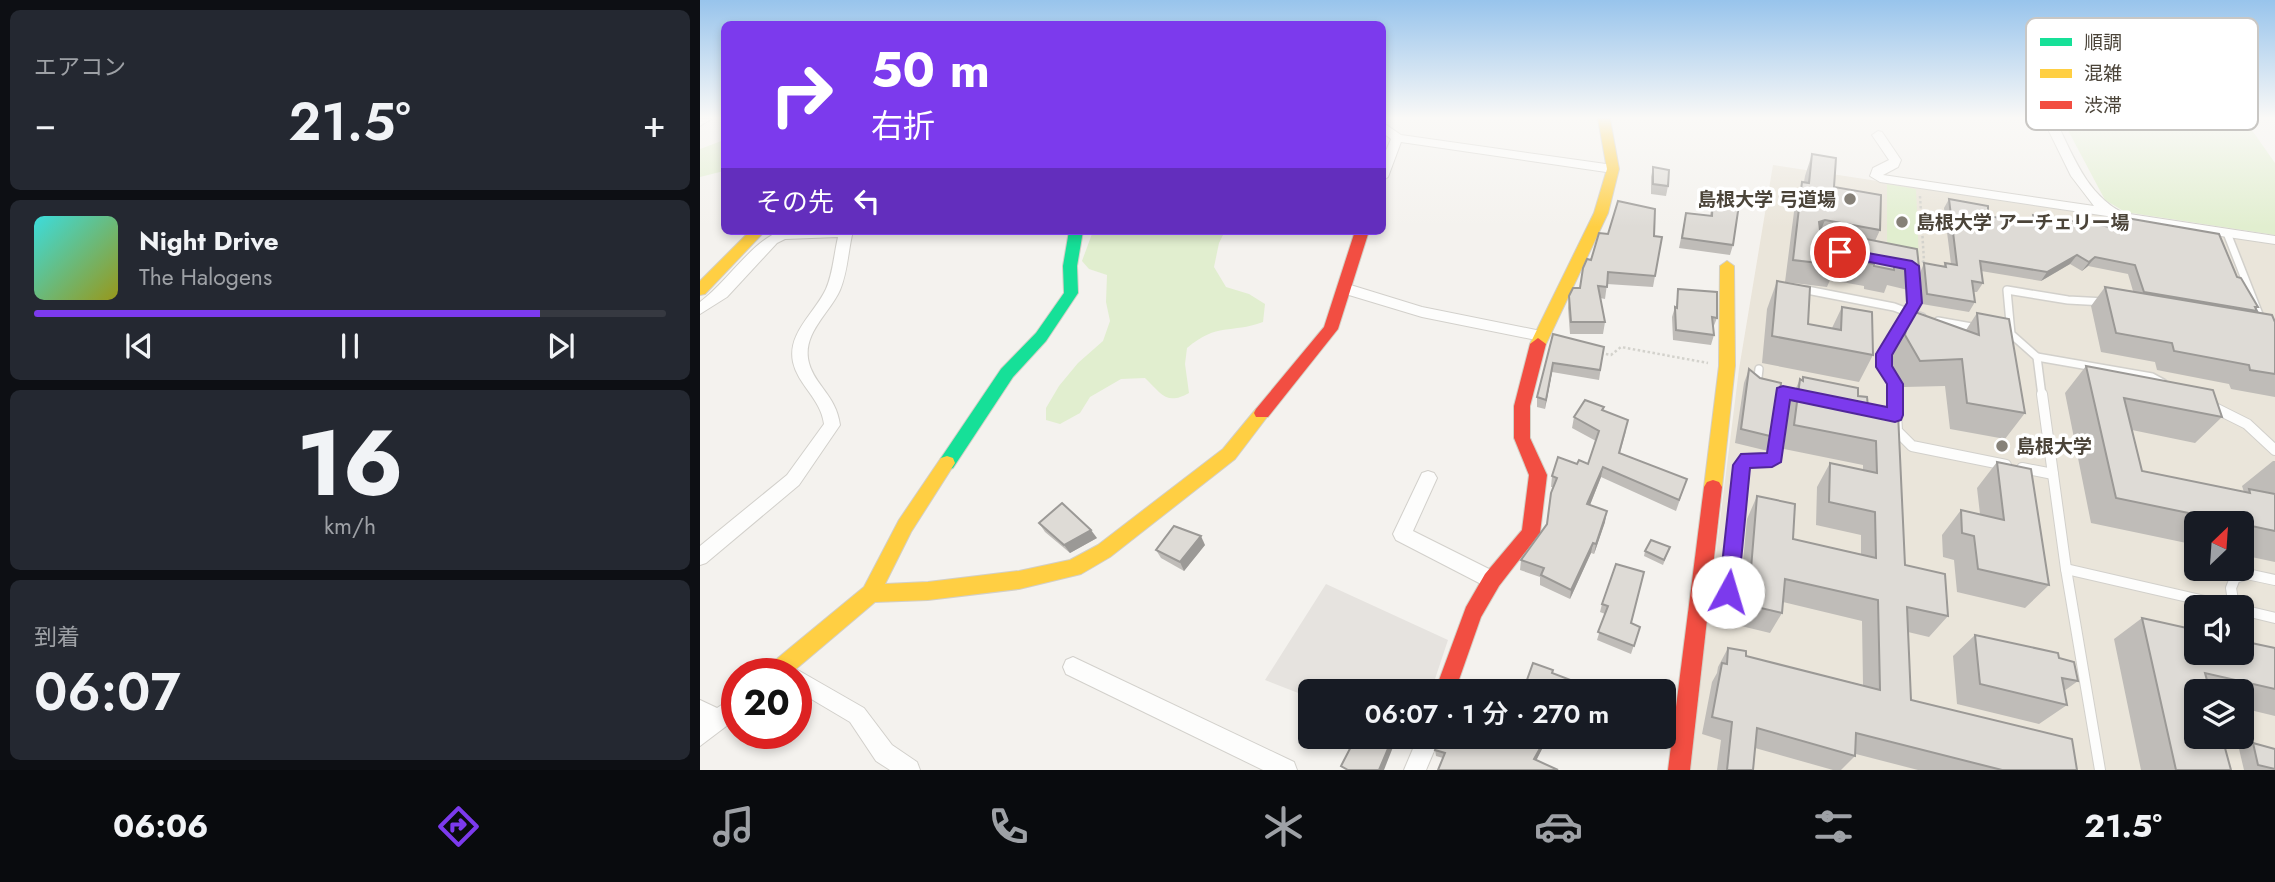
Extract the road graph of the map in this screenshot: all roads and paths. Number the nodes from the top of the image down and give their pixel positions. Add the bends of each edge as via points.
1 (1515, 155) edge
2 (1610, 155) edge
3 (1892, 155) edge
4 (2068, 155) edge
5 (1613, 169) junction
6 (1919, 185) junction
7 (2106, 212) junction
8 (2227, 233) junction
9 (754, 235) edge
10 (783, 235) edge
11 (845, 235) edge
12 (1075, 235) edge
13 (1361, 235) edge
14 (2275, 240) edge
15 (1900, 263) edge
16 (1727, 266) dead end
17 (1912, 266) junction
18 (1344, 289) junction
19 (700, 290) edge
20 (1807, 290) edge
21 (2115, 304) edge
22 (700, 310) edge
23 (1910, 313) junction
24 (2252, 328) edge
25 (1983, 330) edge
26 (1997, 332) edge
27 (2011, 334) junction
28 (1541, 336) junction
29 (1600, 352) edge
30 (2036, 357) junction
31 (1727, 366) junction
32 (1759, 369) dead end
33 (2176, 389) edge
34 (1783, 392) junction
35 (1796, 395) edge
36 (2199, 401) edge
37 (1883, 413) edge
38 (1895, 415) junction
39 (2275, 450) edge
40 (2053, 474) junction
41 (1428, 478) dead end
42 (700, 557) edge
43 (2066, 569) junction
44 (1492, 580) junction
45 (2275, 580) edge
46 (1728, 592) dead end
47 (871, 593) junction
48 (2231, 595) edge
49 (2184, 596) edge
50 (2254, 613) edge
51 (2275, 618) edge
52 (801, 658) edge
53 (1073, 667) dead end
54 (1450, 679) edge
55 (812, 690) edge
56 (709, 715) edge
57 (700, 735) edge
58 (1424, 749) edge
59 (909, 770) edge
60 (1286, 770) edge
61 (1415, 770) edge
62 (1679, 770) edge
63 (2100, 770) edge

1 - 5 street
2 - 5 street
3 - 6 street via 1894,164 1877,171 1877,177
4 - 7 street via 2088,193
5 - 28 street via 1601,214
6 - 7 street
6 - 17 path via 1924,261
7 - 8 street
8 - 14 street
8 - 24 lane via 2265,330
9 - 19 street
10 - 22 street via 772,240
11 - 42 street via 832,292 806,332 800,351 801,363 828,402 832,425 793,480
12 - 47 street via 1071,293 1041,337 1007,373 953,453 905,526
13 - 18 street
15 - 17 lane
16 - 31 street
17 - 23 lane via 1915,303
18 - 28 street via 1422,312
18 - 47 street via 1331,329 1229,454 1104,551 1074,568 1018,580
20 - 23 lane
21 - 27 lane via 2007,290
23 - 25 lane
23 - 38 lane via 1884,354 1884,367 1895,384
26 - 27 lane
27 - 30 lane
28 - 44 street via 1522,406 1522,438 1538,475 1531,533
29 - 31 path via 1611,355 1621,347
30 - 33 lane via 2152,377
30 - 40 lane
31 - 62 street
32 - 34 lane via 1757,387
34 - 35 lane
34 - 46 lane via 1775,457 1747,459 1742,465
36 - 39 lane via 2247,424
37 - 38 lane
38 - 40 lane via 1897,431 1912,446
40 - 43 lane
41 - 44 street via 1402,534
43 - 49 lane
43 - 63 lane
44 - 54 street via 1474,613
45 - 48 lane via 2247,574 2235,578
47 - 52 street
50 - 51 lane
53 - 60 street
55 - 59 street via 857,715 884,753
56 - 57 street
58 - 61 street

